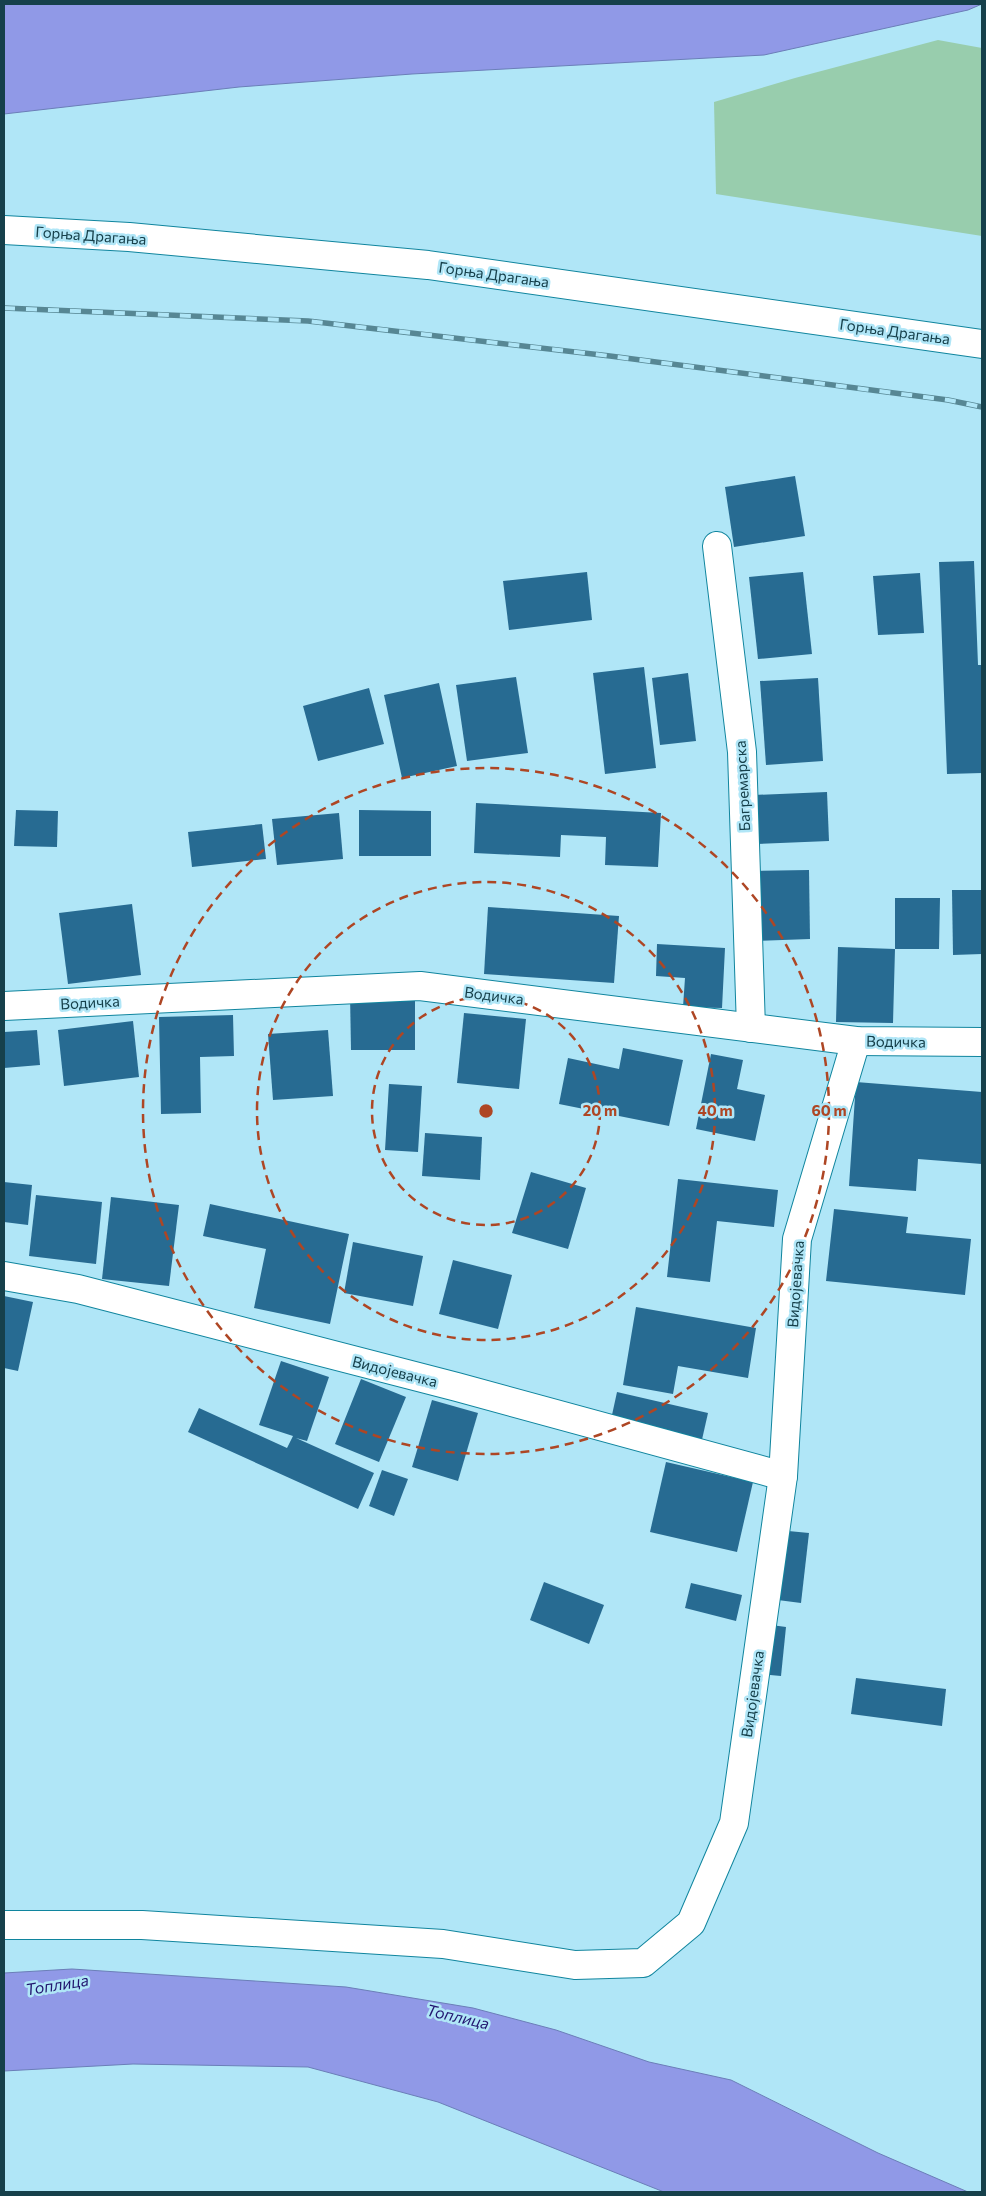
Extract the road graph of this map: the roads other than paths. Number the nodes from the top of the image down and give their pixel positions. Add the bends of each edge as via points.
1 (4, 230) edge
2 (982, 344) edge
3 (716, 546) dead end
4 (4, 1006) edge
5 (752, 1028) junction
6 (856, 1040) junction
7 (982, 1042) edge
8 (4, 1276) edge
9 (783, 1476) junction
10 (4, 1925) edge

1 - 2 street, Горња Драгања via 129,237 428,264
3 - 5 street, Багремарска via 742,752
4 - 5 street, Водичка via 420,986
5 - 6 street, Водичка
6 - 7 street, Водичка
6 - 9 street, Видојевачка via 797,1239
8 - 9 street, Видојевачка via 78,1289 458,1387
9 - 10 street, Видојевачка via 734,1823 691,1923 643,1963 575,1965 443,1944 152,1926

